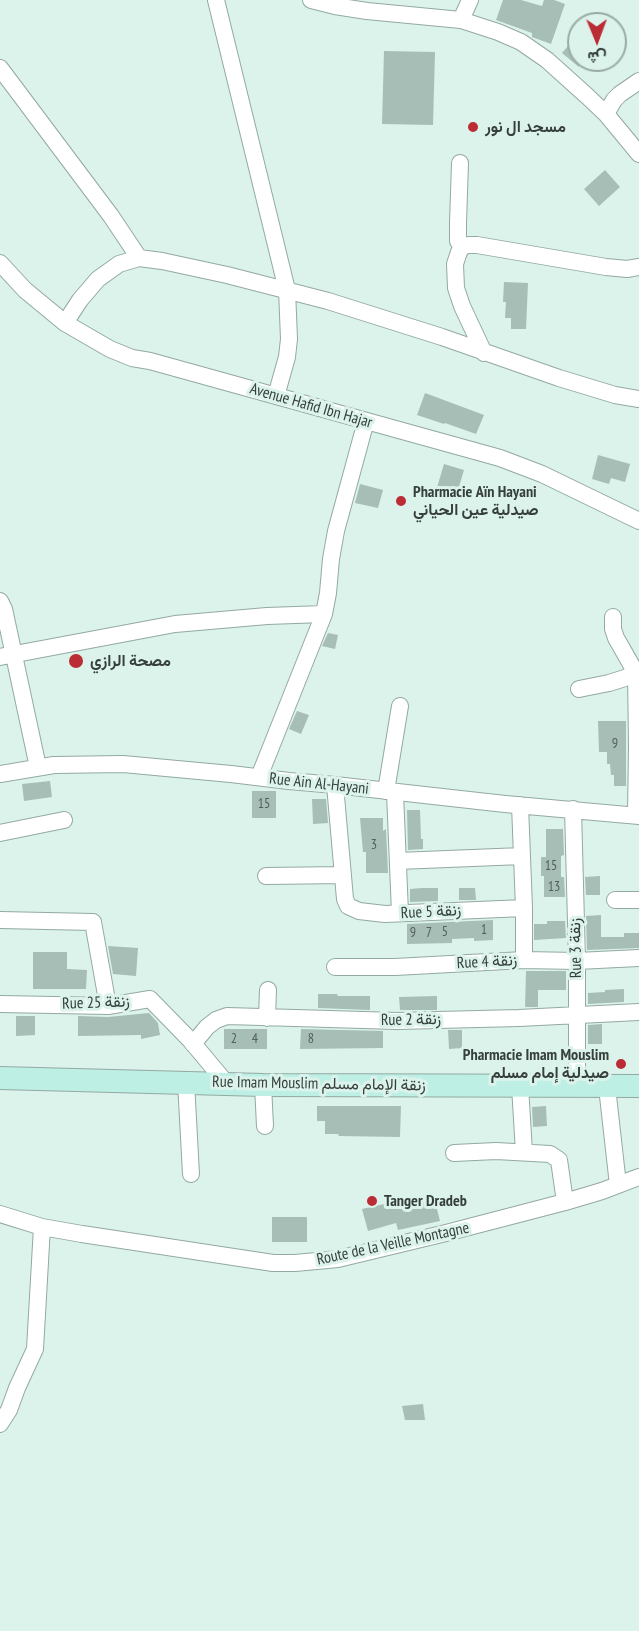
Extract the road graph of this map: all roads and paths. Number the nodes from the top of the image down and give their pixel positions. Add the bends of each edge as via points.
1 (216, 0) edge
2 (311, 0) edge
3 (470, 0) edge
4 (461, 20) junction
5 (0, 68) edge
6 (639, 81) edge
7 (606, 114) junction
8 (639, 154) edge
9 (460, 163) dead end
10 (462, 247) junction
11 (138, 258) junction
12 (0, 263) edge
13 (639, 267) edge
14 (288, 290) junction
15 (65, 323) junction
16 (484, 353) junction
17 (276, 396) junction
18 (639, 399) edge
19 (366, 421) junction
20 (639, 521) edge
21 (0, 601) edge
22 (324, 614) junction
23 (613, 616) dead end
24 (7, 656) edge
25 (637, 672) edge
26 (579, 689) dead end
27 (400, 706) dead end
28 (38, 767) junction
29 (0, 774) edge
30 (259, 777) junction
31 (335, 785) junction
32 (391, 792) junction
33 (520, 805) junction
34 (573, 809) junction
35 (637, 816) edge
36 (64, 820) dead end
37 (0, 833) edge
38 (522, 856) junction
39 (398, 861) junction
40 (343, 875) junction
41 (266, 876) dead end
42 (615, 900) dead end
43 (639, 900) edge
44 (524, 908) junction
45 (400, 913) junction
46 (0, 920) edge
47 (639, 958) edge
48 (524, 960) junction
49 (576, 961) junction
50 (335, 967) dead end
51 (268, 990) dead end
52 (0, 1004) edge
53 (108, 1006) junction
54 (639, 1012) edge
55 (576, 1014) junction
56 (267, 1018) junction
57 (193, 1044) junction
58 (0, 1078) edge
59 (186, 1082) junction
60 (227, 1084) junction
61 (262, 1085) junction
62 (520, 1086) junction
63 (607, 1086) junction
64 (639, 1086) edge
65 (577, 1087) junction
66 (265, 1126) dead end
67 (524, 1152) junction
68 (454, 1153) dead end
69 (191, 1174) dead end
70 (639, 1177) edge
71 (618, 1185) junction
72 (565, 1202) junction
73 (0, 1214) edge
74 (42, 1227) junction
75 (0, 1424) edge

1 - 14 street
2 - 4 street via 367,11
3 - 4 street
4 - 7 street via 532,49
5 - 11 street
6 - 7 street via 627,87
7 - 8 street
9 - 10 street via 458,241
10 - 13 street via 477,245 613,268
10 - 16 street via 455,264 456,288
11 - 14 street
11 - 15 street via 119,264 98,279
12 - 15 street, Avenue Hafid Ibn Hajar
14 - 16 street
14 - 17 street via 290,339
15 - 17 street, Avenue Hafid Ibn Hajar via 132,358
16 - 18 street via 591,388
17 - 19 street, Avenue Hafid Ibn Hajar
19 - 20 street, Avenue Hafid Ibn Hajar via 516,464
19 - 22 street via 336,531
21 - 24 street
22 - 24 street via 176,624
22 - 30 street
23 - 25 street via 616,638
24 - 28 street
25 - 26 street
25 - 35 street
27 - 32 street
28 - 29 street, Rue Ain Al-Hayani
28 - 30 street, Rue Ain Al-Hayani via 123,764
30 - 31 street, Rue Ain Al-Hayani
31 - 32 street, Rue Ain Al-Hayani
31 - 40 street
32 - 33 street, Rue Ain Al-Hayani
32 - 39 street
33 - 34 street, Rue Ain Al-Hayani
33 - 38 street
34 - 35 street, Rue Ain Al-Hayani
34 - 49 street, Rue 3 زنقة
36 - 37 street
38 - 39 street
38 - 44 street
39 - 45 street
40 - 41 street
40 - 45 street, Rue 5 زنقة via 348,906 372,913
42 - 43 street
44 - 45 street, Rue 5 زنقة
44 - 48 street
46 - 53 street via 93,922
47 - 49 street, Rue 4 زنقة
48 - 49 street, Rue 4 زنقة
48 - 50 street, Rue 4 زنقة
49 - 55 street, Rue 3 زنقة
51 - 56 street
52 - 53 street, Rue 25 زنقة
53 - 57 street, Rue 25 زنقة via 150,999
54 - 55 street, Rue 2 زنقة
55 - 56 street, Rue 2 زنقة via 397,1021
55 - 65 street, Rue 3 زنقة
56 - 57 street, Rue 2 زنقة via 227,1016 207,1027
57 - 60 street, Rue 25 زنقة
58 - 59 main road, Rue Imam Mouslim زنقة الإمام مسلم
59 - 60 main road, Rue Imam Mouslim زنقة الإمام مسلم
59 - 69 street
60 - 61 main road, Rue Imam Mouslim زنقة الإمام مسلم
61 - 62 main road, Rue Imam Mouslim زنقة الإمام مسلم
61 - 66 street
62 - 65 main road, Rue Imam Mouslim زنقة الإمام مسلم
62 - 67 street
63 - 64 main road, Rue Imam Mouslim زنقة الإمام مسلم
63 - 65 main road, Rue Imam Mouslim زنقة الإمام مسلم
63 - 71 street
67 - 68 street
67 - 72 street via 550,1154 559,1160
70 - 71 street, Route de la Veille Montagne
71 - 72 street, Route de la Veille Montagne
72 - 74 street, Route de la Veille Montagne via 320,1262 273,1263
73 - 74 street, Route de la Veille Montagne
74 - 75 street via 35,1349

